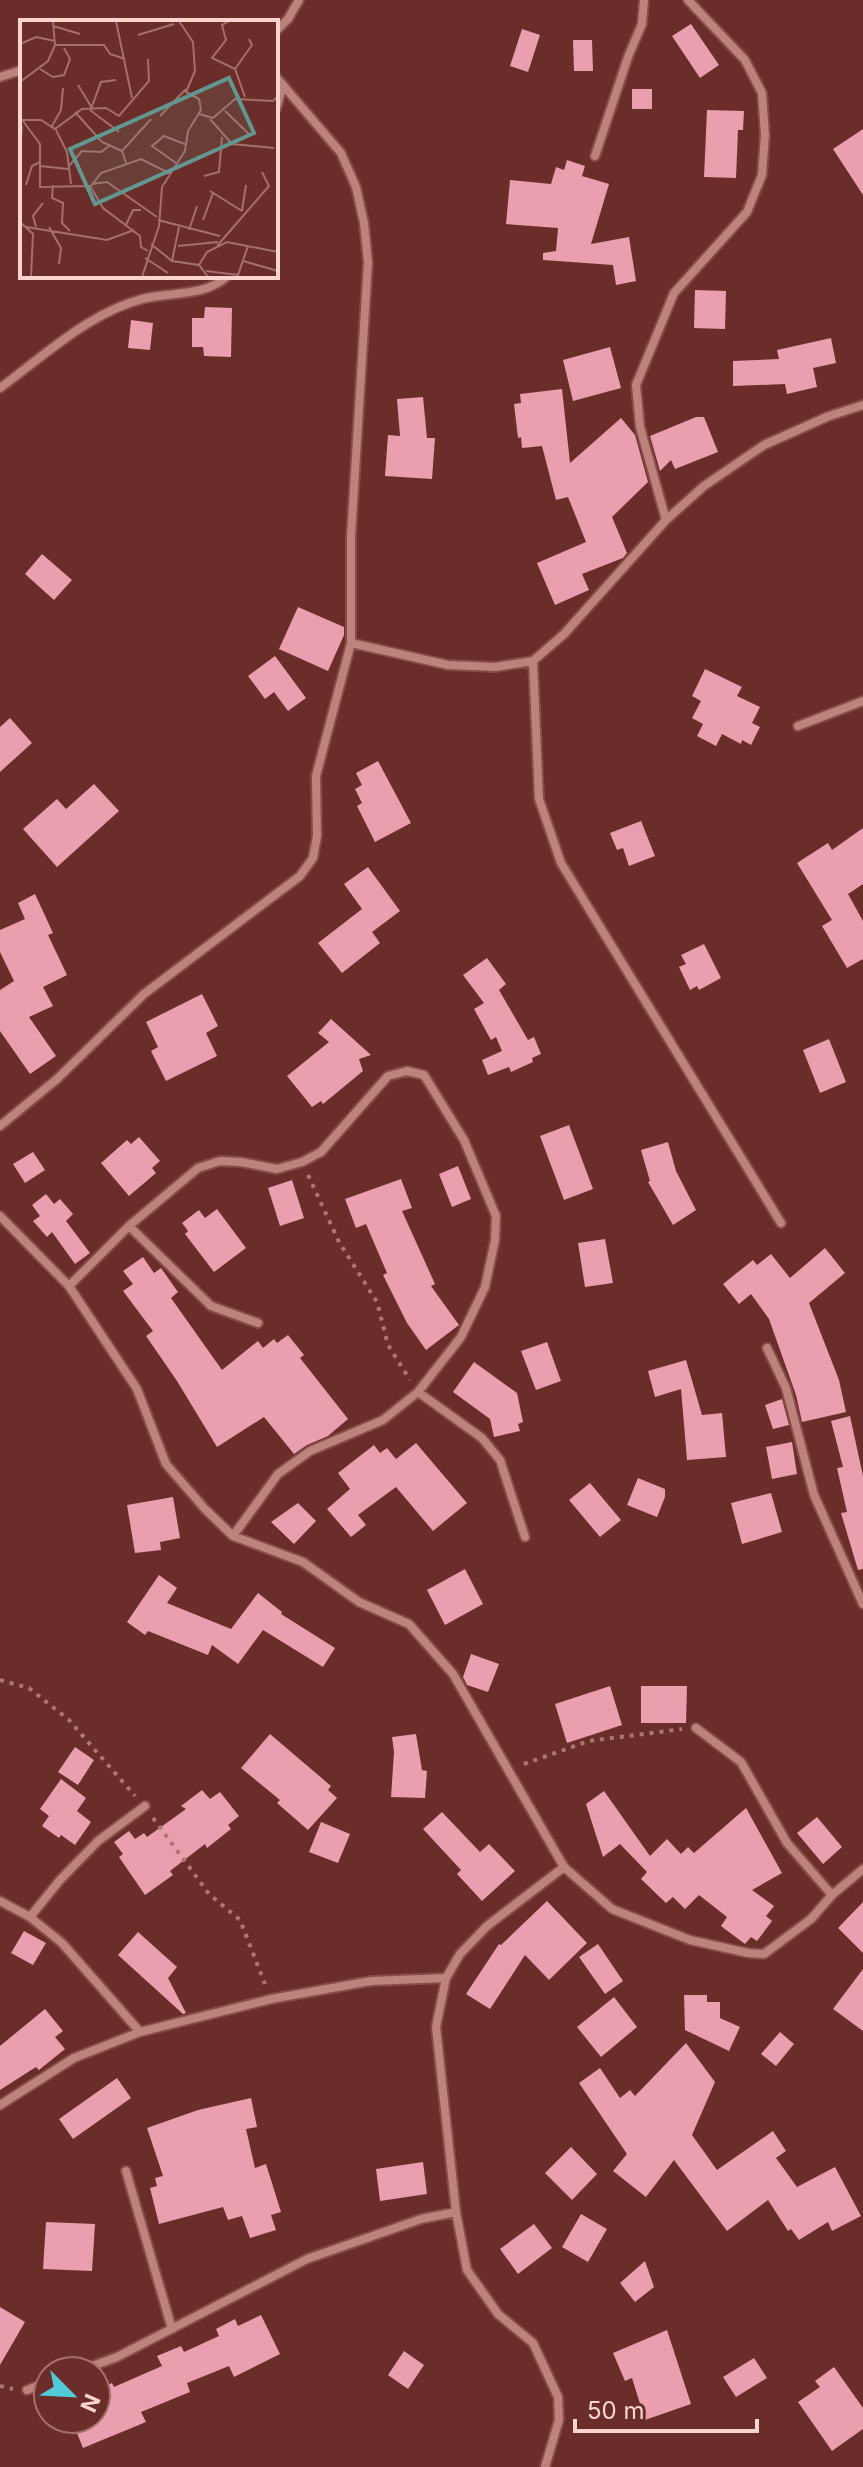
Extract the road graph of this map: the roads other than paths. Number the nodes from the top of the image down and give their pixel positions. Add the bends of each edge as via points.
1 (299, 0) edge
2 (644, 0) edge
3 (688, 0) edge
4 (278, 29) edge
5 (20, 71) edge
6 (0, 77) edge
7 (278, 79) edge
8 (283, 85) junction
9 (278, 102) edge
10 (595, 156) dead end
11 (225, 278) edge
12 (0, 388) edge
13 (863, 405) edge
14 (666, 520) junction
15 (351, 643) junction
16 (533, 661) junction
17 (863, 701) edge
18 (798, 726) dead end
19 (0, 1126) edge
20 (0, 1216) edge
21 (781, 1223) dead end
22 (129, 1226) junction
23 (69, 1286) junction
24 (258, 1323) dead end
25 (767, 1348) dead end
26 (418, 1392) junction
27 (233, 1536) junction
28 (525, 1537) dead end
29 (863, 1604) edge
30 (696, 1728) road end
31 (145, 1806) road end
32 (564, 1867) junction
33 (863, 1869) edge
34 (832, 1895) junction
35 (0, 1901) edge
36 (30, 1917) junction
37 (446, 1978) junction
38 (140, 2032) junction
39 (0, 2105) edge
40 (126, 2171) dead end
41 (456, 2212) junction
42 (172, 2329) junction
43 (112, 2359) edge
44 (32, 2388) edge
45 (27, 2390) dead end
46 (545, 2467) edge

1 - 4 street
2 - 10 street via 642,24
3 - 14 street via 745,60 762,93 765,135 762,175 747,212 674,293 636,385 640,427
5 - 6 street
7 - 8 street
8 - 9 street
8 - 15 street via 341,153 364,223 368,262 351,537
11 - 12 street via 215,287 145,298 110,310
13 - 14 street via 764,445
14 - 16 street via 564,634
15 - 16 street via 448,665 495,667
15 - 19 street via 316,776 317,836 307,868 144,994
16 - 21 street via 539,799 561,863
17 - 18 street
20 - 23 street
22 - 23 street
22 - 24 street via 211,1306
22 - 26 street via 198,1168 220,1161 277,1169 302,1162 321,1152 388,1076 407,1071 424,1075 464,1140 496,1216 485,1287 461,1337
23 - 27 street via 137,1389 166,1464
25 - 29 street via 786,1388 814,1495
26 - 27 street via 383,1420 310,1451 278,1474
26 - 28 street via 482,1438 500,1460
27 - 32 street via 303,1562 359,1602 409,1624 453,1674
30 - 34 street via 741,1762 787,1843
31 - 36 street via 98,1841
32 - 34 street via 612,1909 690,1940 748,1953 764,1954 775,1947
32 - 37 street via 487,1926
33 - 34 street
35 - 36 street
36 - 38 street via 62,1943
37 - 38 street via 371,1981
37 - 41 street via 436,2027
38 - 39 street via 74,2058
40 - 42 street
41 - 42 street via 307,2259
41 - 46 street via 467,2270 498,2314 533,2343 558,2397 559,2420
42 - 43 street
44 - 45 street

